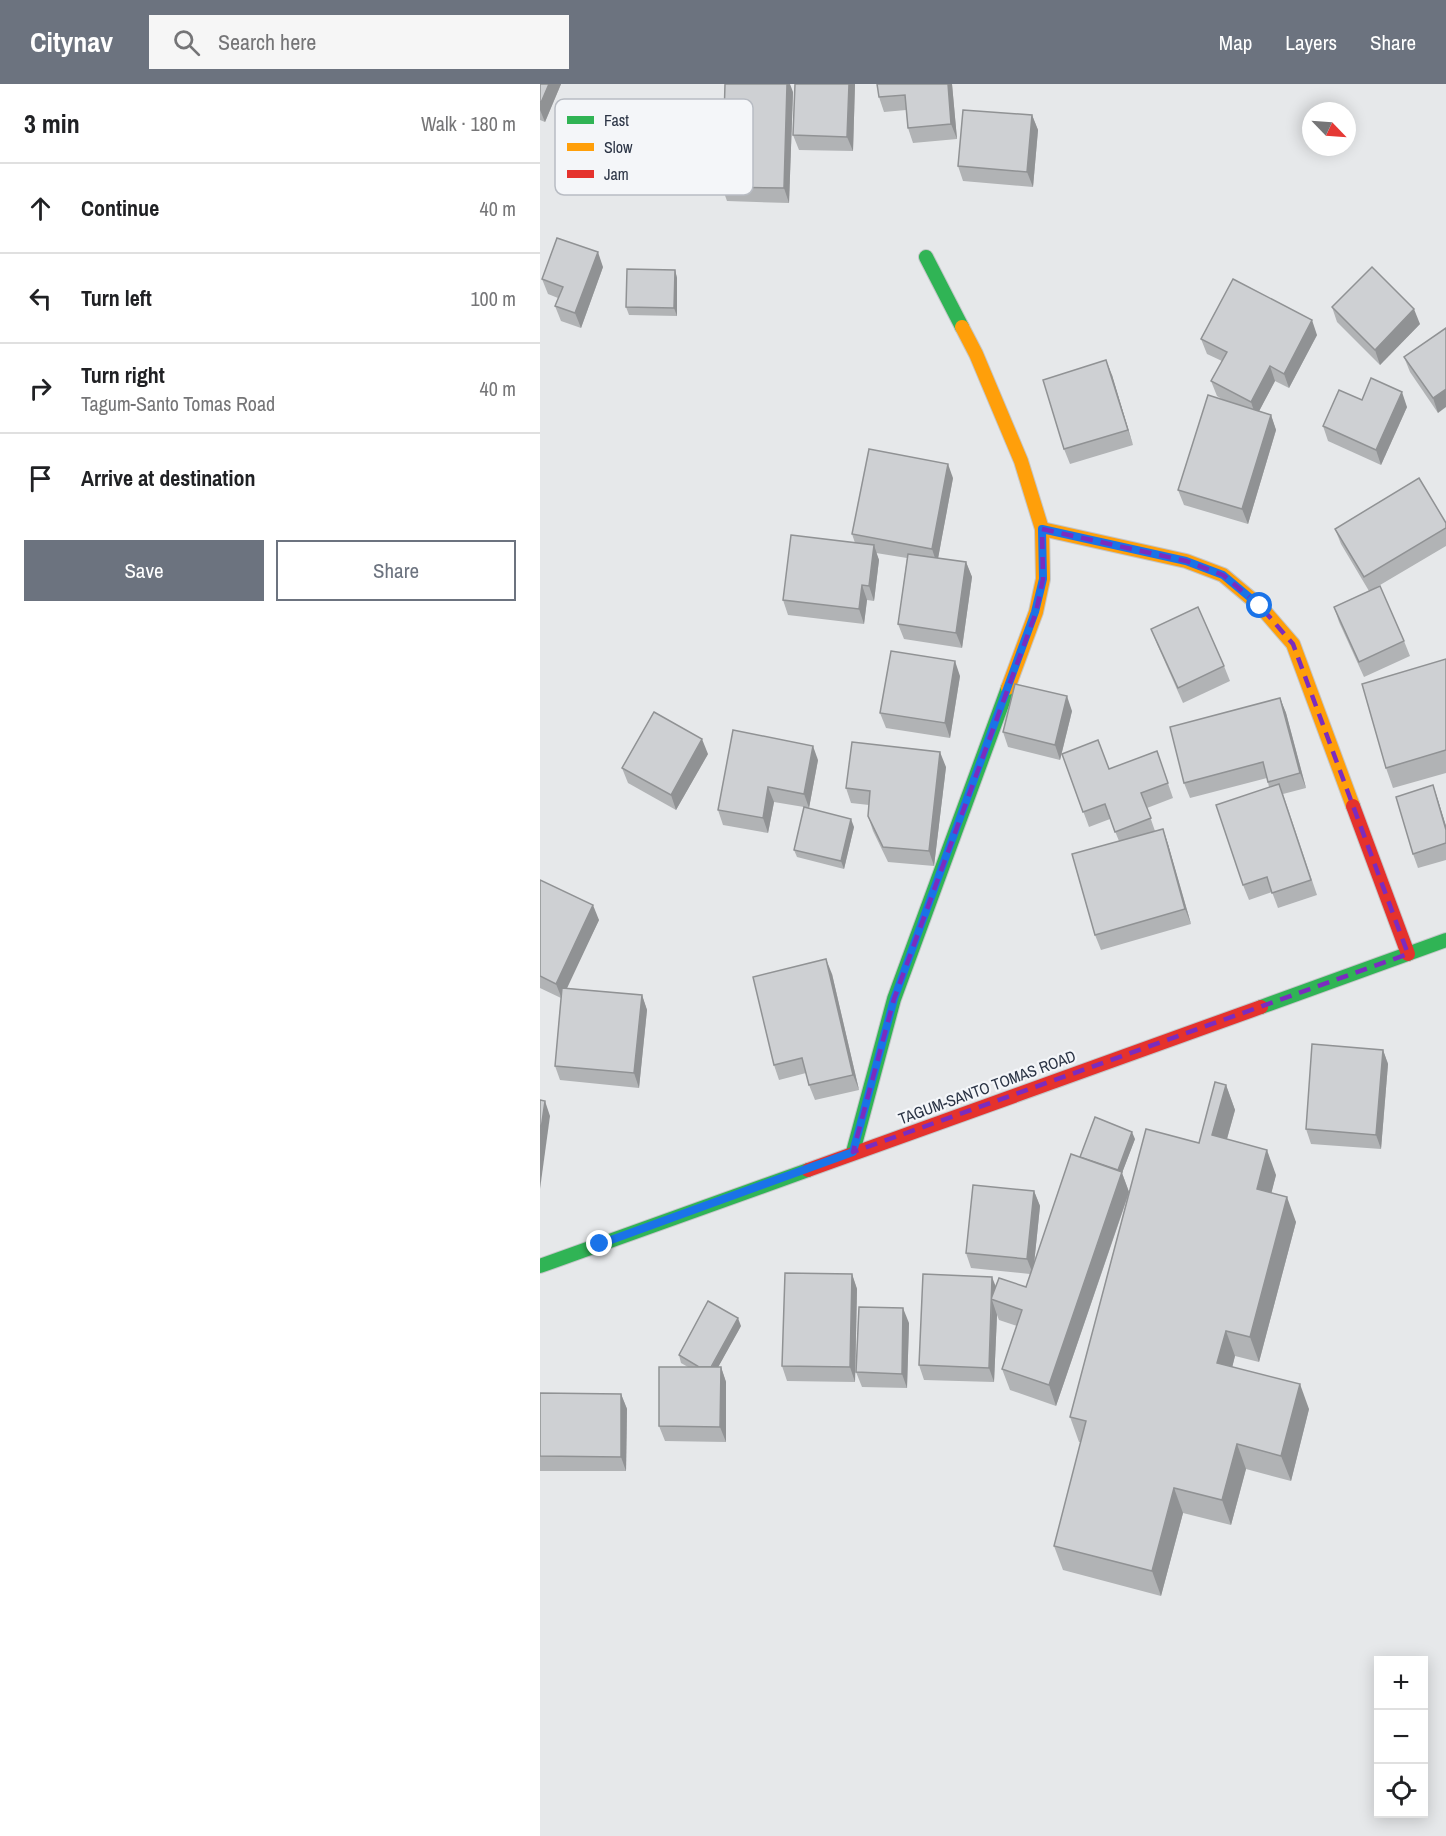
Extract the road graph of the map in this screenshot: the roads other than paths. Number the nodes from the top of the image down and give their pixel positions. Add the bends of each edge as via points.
1 (926, 256) dead end
2 (1042, 529) junction
3 (1446, 940) edge
4 (1408, 954) junction
5 (853, 1152) junction
6 (540, 1266) edge

1 - 2 street via 976,354 1021,461
2 - 4 street via 1186,561 1223,575 1260,606 1293,644
2 - 5 street via 1043,579 1035,612 894,999
3 - 4 street, TAGUM-SANTO TOMAS ROAD
4 - 5 street, TAGUM-SANTO TOMAS ROAD
5 - 6 street, TAGUM-SANTO TOMAS ROAD

